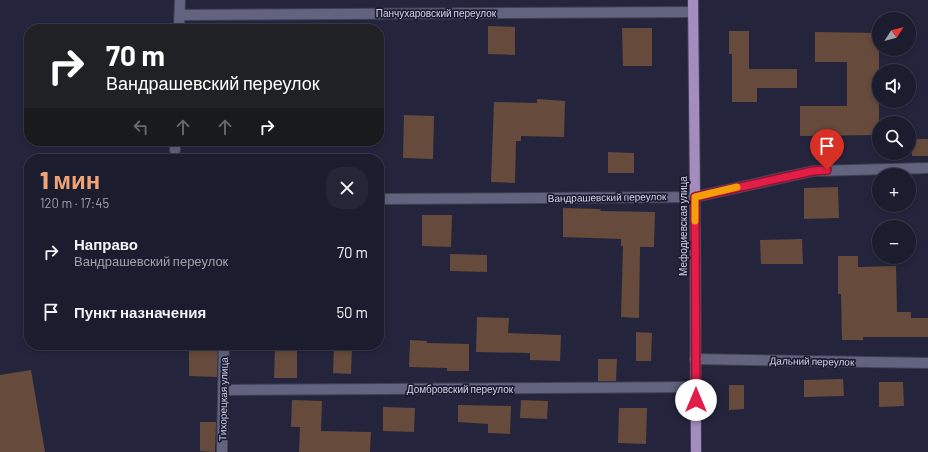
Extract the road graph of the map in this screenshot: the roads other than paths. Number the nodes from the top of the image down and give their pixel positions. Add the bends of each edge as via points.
1 (180, 0) edge
2 (692, 0) edge
3 (693, 12) junction
4 (180, 15) junction
5 (180, 24) edge
6 (928, 168) edge
7 (695, 197) junction
8 (384, 199) edge
9 (224, 350) edge
10 (695, 359) junction
11 (928, 363) edge
12 (696, 388) junction
13 (224, 390) junction
14 (222, 452) edge
15 (696, 452) edge

1 - 4 street
2 - 3 main road, Мефодиевская улица
3 - 4 street, Панчухаровский переулок
3 - 7 main road, Мефодиевская улица
4 - 5 street
6 - 7 street, Вандрашевский переулок via 813,171
7 - 8 street, Вандрашевский переулок
7 - 10 main road, Мефодиевская улица
9 - 13 street, Тихорецкая улица
10 - 11 street, Дальний переулок
10 - 12 main road, Мефодиевская улица
12 - 13 street, Домбровский переулок
12 - 15 main road, Мефодиевская улица
13 - 14 street, Тихорецкая улица

